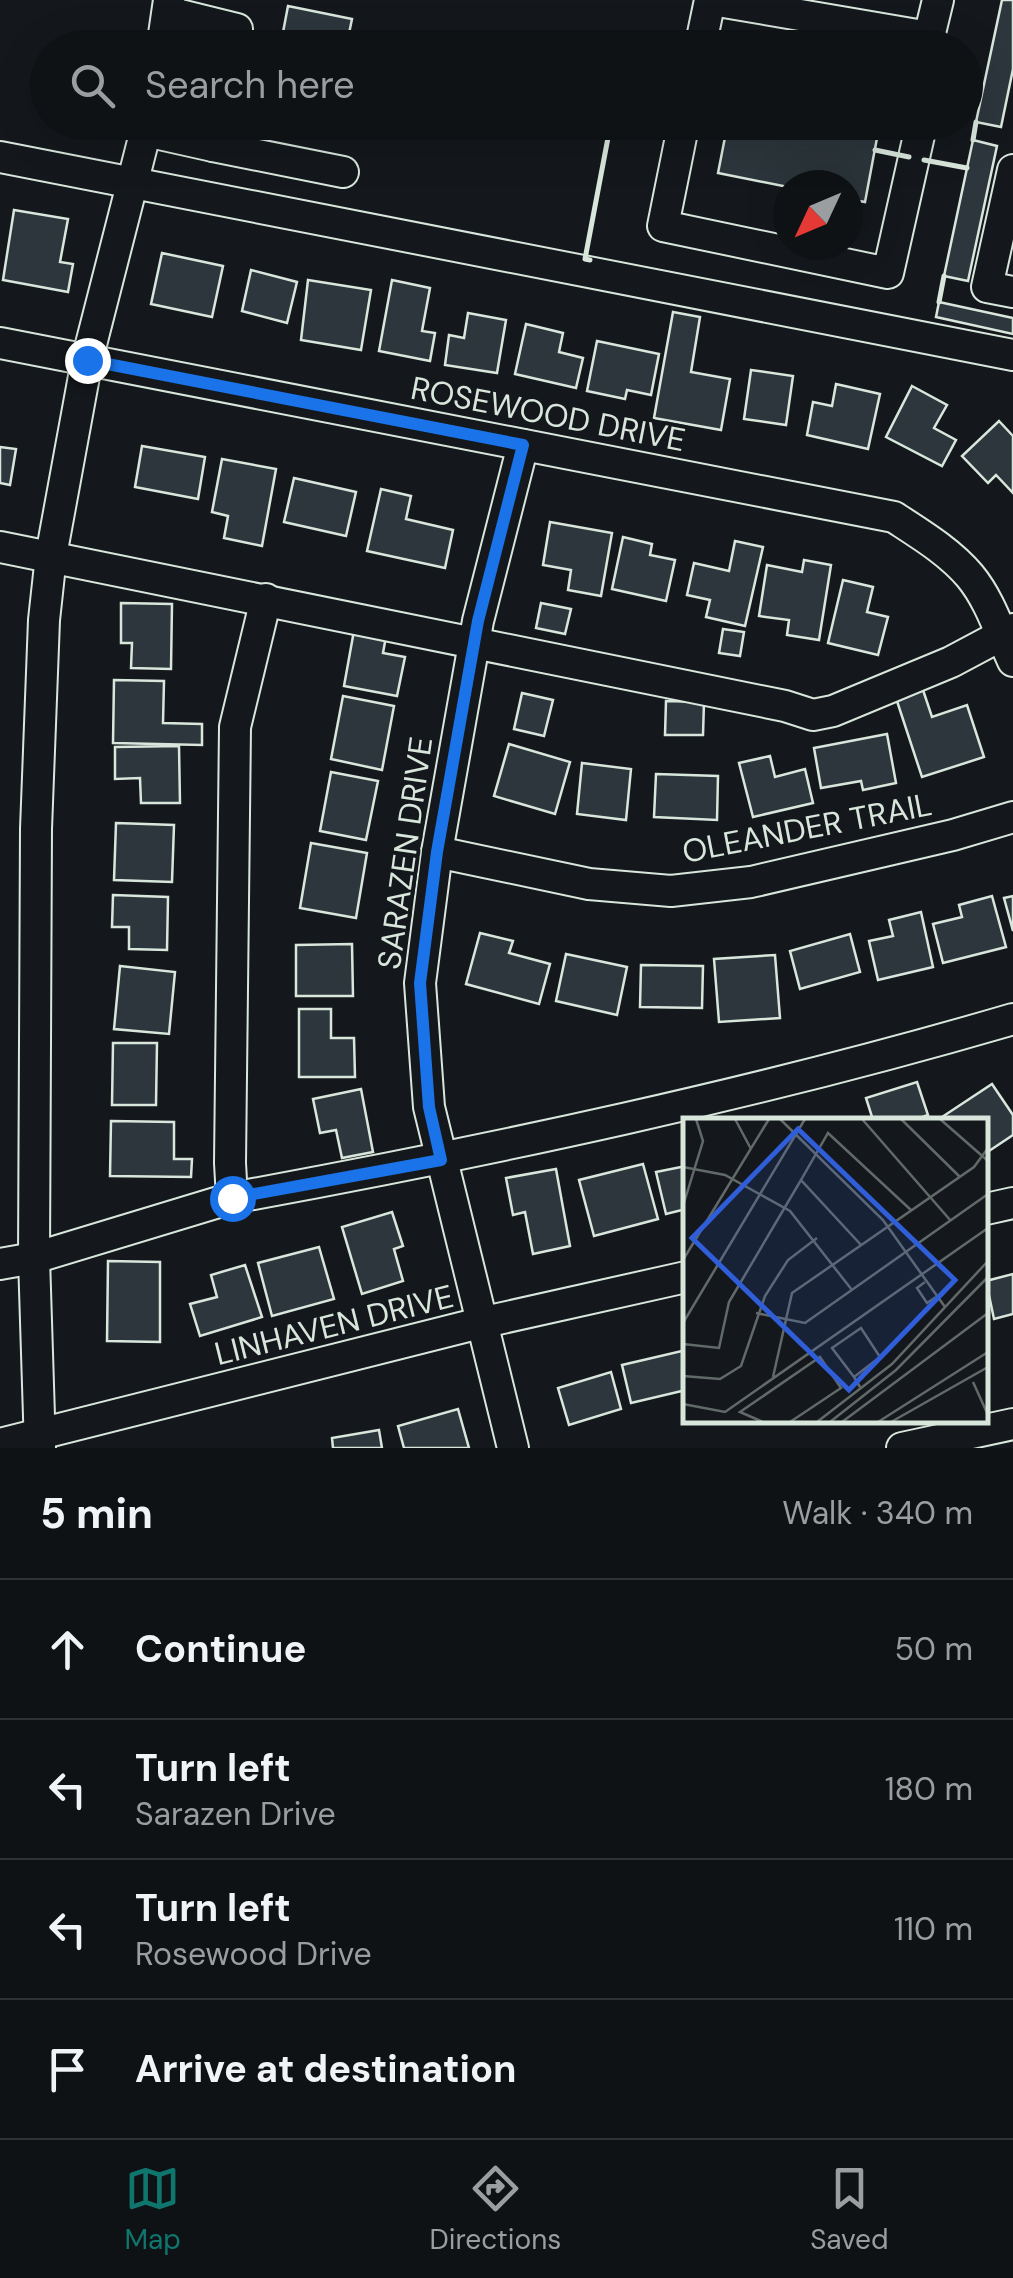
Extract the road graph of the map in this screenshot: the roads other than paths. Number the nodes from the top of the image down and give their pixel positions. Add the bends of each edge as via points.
1 (711, 0) edge
2 (938, 0) edge
3 (169, 6) edge
4 (238, 30) edge
5 (704, 30) edge
6 (867, 30) edge
7 (932, 30) edge
8 (144, 140) edge
9 (235, 140) edge
10 (680, 140) edge
11 (918, 140) edge
12 (0, 158) edge
13 (1013, 170) edge
14 (343, 172) dead end
15 (134, 183) junction
16 (1013, 292) edge
17 (0, 343) edge
18 (1013, 355) edge
19 (87, 360) junction
20 (523, 445) junction
21 (0, 547) edge
22 (50, 556) junction
23 (266, 599) junction
24 (474, 642) junction
25 (1009, 643) edge
26 (1013, 817) edge
27 (437, 852) junction
28 (1013, 1019) edge
29 (441, 1160) junction
30 (232, 1198) junction
31 (1013, 1204) edge
32 (988, 1209) edge
33 (34, 1258) junction
34 (0, 1264) edge
35 (683, 1277) edge
36 (480, 1324) junction
37 (1013, 1424) edge
38 (41, 1442) edge
39 (0, 1444) edge
40 (513, 1448) edge
41 (902, 1448) edge

1 - 5 street
1 - 6 street
2 - 7 street
3 - 4 street
8 - 15 street
9 - 14 street
10 - 11 street via 663,226 888,273
12 - 15 street
13 - 16 street via 987,287
15 - 18 street
15 - 19 street
17 - 19 street, ROSEWOOD DRIVE
19 - 20 street, ROSEWOOD DRIVE
19 - 22 street
20 - 24 street, SARAZEN DRIVE
20 - 25 street, ROSEWOOD DRIVE via 894,518 969,574
21 - 22 street
22 - 23 street
22 - 33 street via 36,829
23 - 24 street
23 - 30 street via 236,727
24 - 25 street via 813,716
24 - 27 street, SARAZEN DRIVE
26 - 27 street, OLEANDER TRAIL via 751,882 671,891 589,884
27 - 29 street, SARAZEN DRIVE via 420,983 429,1107
28 - 29 street via 896,1053
29 - 30 street
29 - 36 street, SARAZEN DRIVE
30 - 33 street
31 - 32 street
33 - 34 street
33 - 38 street
35 - 36 street, LINHAVEN DRIVE
36 - 38 street, LINHAVEN DRIVE
36 - 40 street, SARAZEN DRIVE
37 - 41 street
38 - 39 street, LINHAVEN DRIVE

